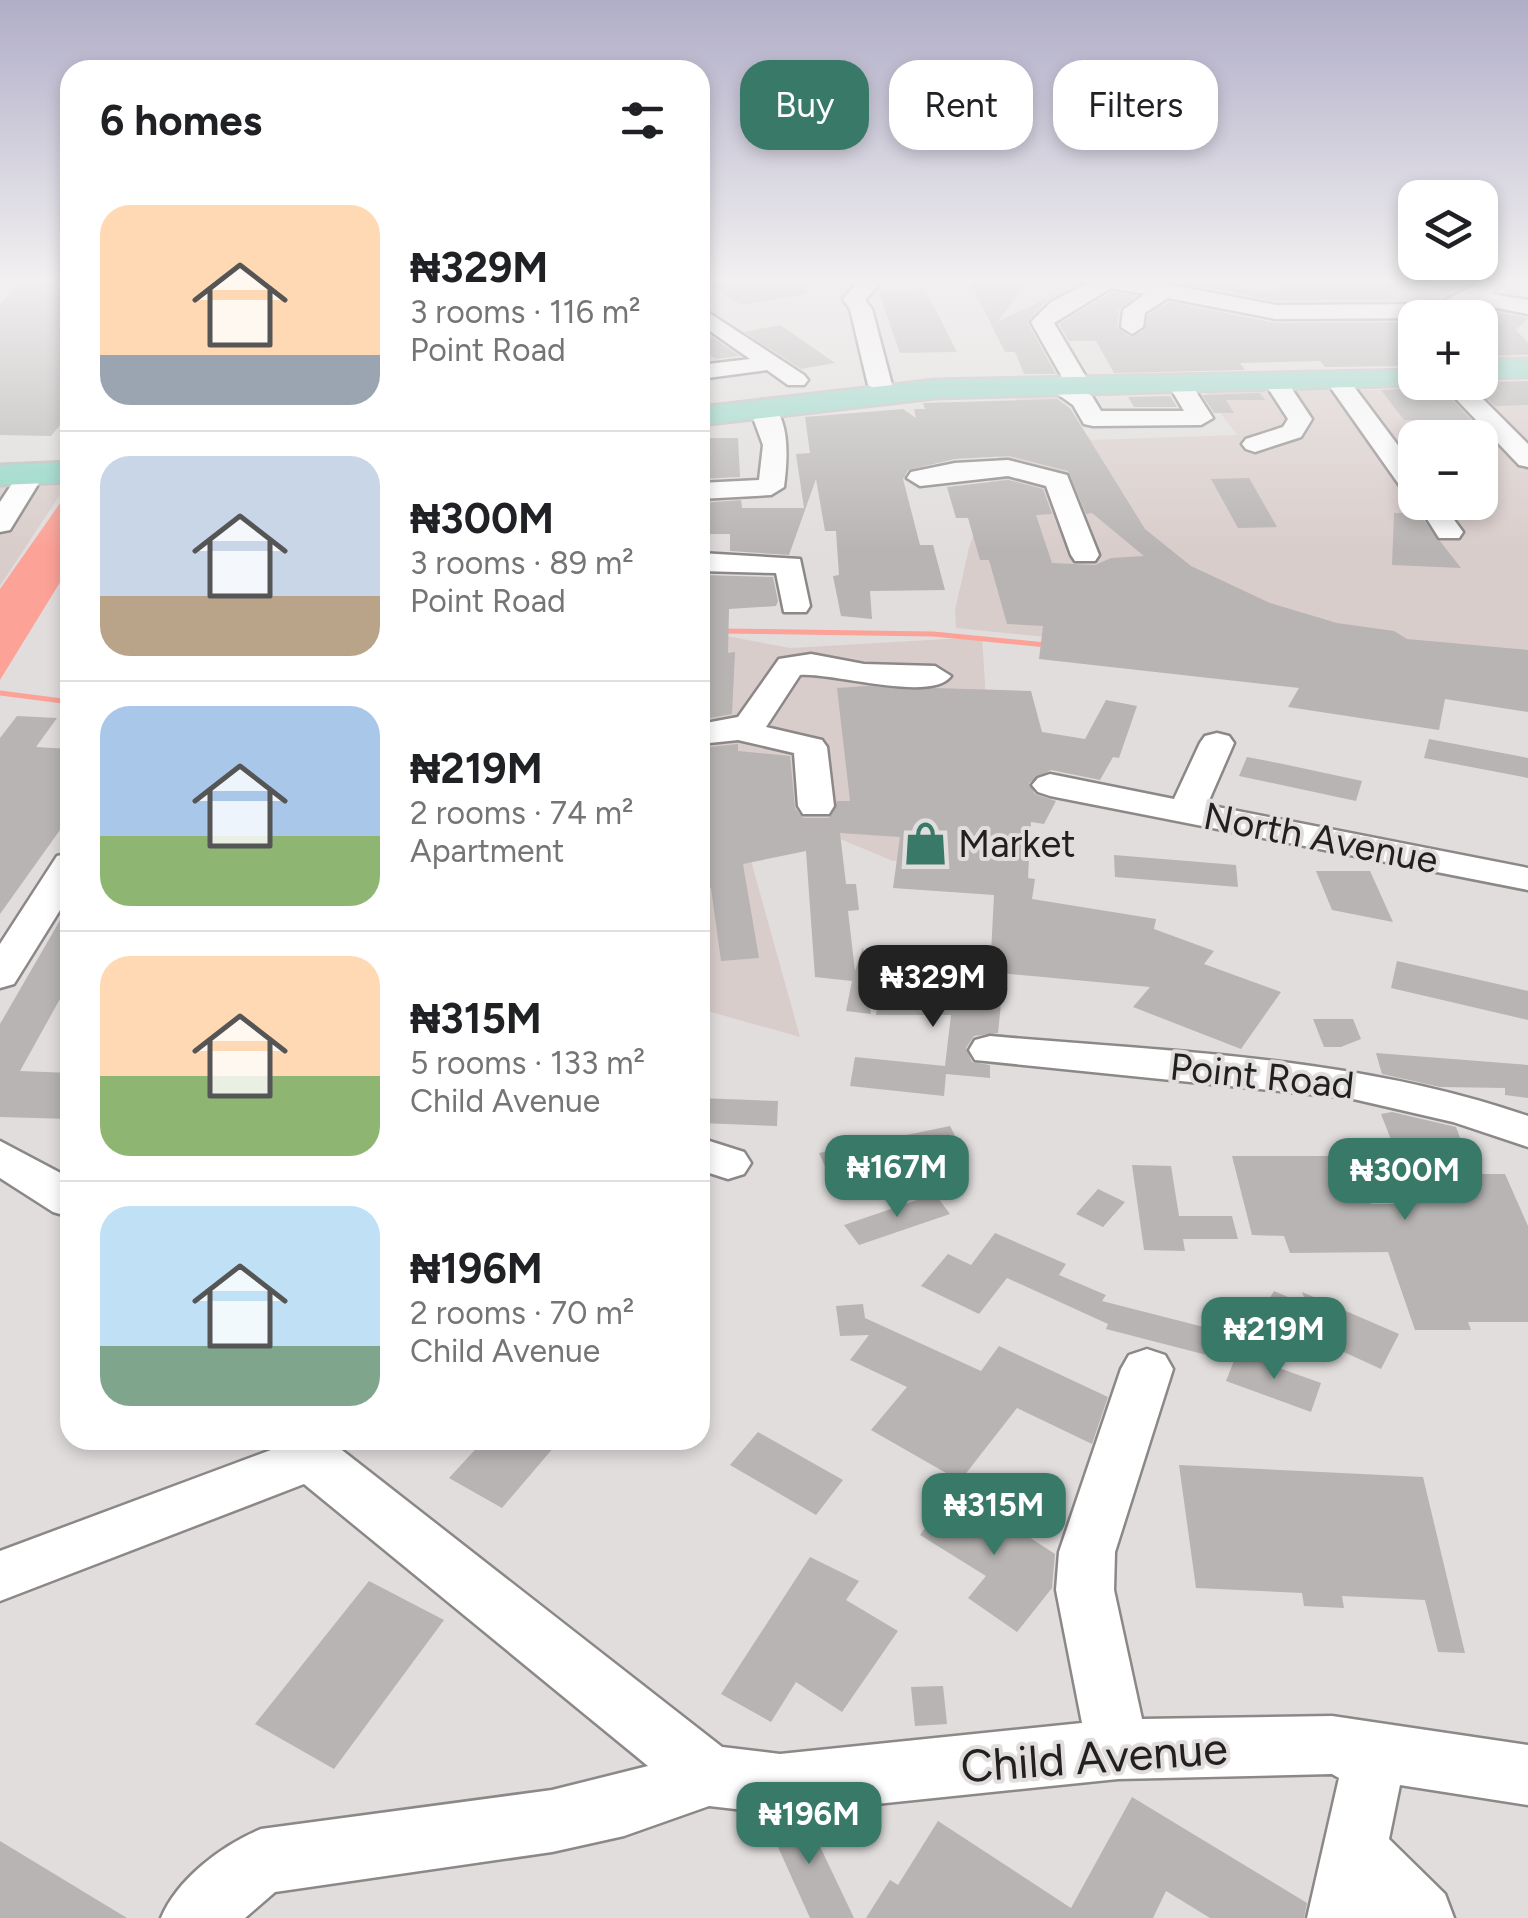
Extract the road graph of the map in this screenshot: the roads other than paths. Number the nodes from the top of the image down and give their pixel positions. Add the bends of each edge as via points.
1 (783, 372) edge
2 (877, 372) edge
3 (1064, 372) edge
4 (1385, 372) edge
5 (1528, 377) edge
6 (1498, 378) edge
7 (796, 380) dead end
8 (1398, 380) edge
9 (1338, 381) junction
10 (1276, 382) junction
11 (880, 385) junction
12 (1071, 387) junction
13 (1470, 400) edge
14 (710, 403) edge
15 (1168, 403) junction
16 (710, 404) edge
17 (761, 407) junction
18 (1255, 444) dead end
19 (1528, 459) edge
20 (0, 463) edge
21 (1398, 464) edge
22 (48, 470) edge
23 (920, 478) dead end
24 (710, 491) edge
25 (1440, 520) edge
26 (0, 524) edge
27 (1449, 532) dead end
28 (1084, 555) dead end
29 (710, 562) edge
30 (795, 606) dead end
31 (935, 676) dead end
32 (741, 732) junction
33 (710, 734) edge
34 (1217, 743) dead end
35 (1050, 785) dead end
36 (816, 806) dead end
37 (1186, 812) junction
38 (1528, 879) edge
39 (60, 880) edge
40 (0, 974) edge
41 (990, 1050) dead end
42 (1528, 1132) edge
43 (0, 1156) edge
44 (60, 1194) edge
45 (1147, 1369) dead end
46 (304, 1450) edge
47 (307, 1450) edge
48 (0, 1576) edge
49 (1118, 1748) junction
50 (1366, 1750) junction
51 (1528, 1775) edge
52 (709, 1776) junction
53 (1356, 1850) junction
54 (194, 1918) edge
55 (1340, 1918) edge
56 (1422, 1918) edge

1 - 7 street
2 - 11 street
3 - 12 street
4 - 12 main road
5 - 6 main road
8 - 9 main road
9 - 10 main road
9 - 21 street
10 - 15 main road
10 - 18 street via 1300,420 1292,432
11 - 12 main road
11 - 14 main road
12 - 15 main road
12 - 15 street via 1093,420
12 - 17 main road via 935,389
13 - 19 street
16 - 17 main road
17 - 24 street via 776,445 771,487
20 - 22 main road
22 - 26 street
23 - 28 street via 967,470 1038,472 1058,481
25 - 27 street
29 - 30 street via 790,565
31 - 32 street via 790,666 768,708
32 - 33 street
32 - 36 street via 810,747
34 - 37 street, North Avenue
35 - 37 street
37 - 38 street, North Avenue
39 - 40 street
41 - 42 street, Point Road via 1348,1083 1463,1109
43 - 44 street
45 - 49 street via 1087,1552 1085,1590
46 - 48 street
47 - 52 street
49 - 50 street, Child Avenue
49 - 52 street, Child Avenue via 780,1784
50 - 51 street, Child Avenue
50 - 53 street via 1370,1778
52 - 54 street via 552,1821 261,1862
53 - 55 street
53 - 56 street

